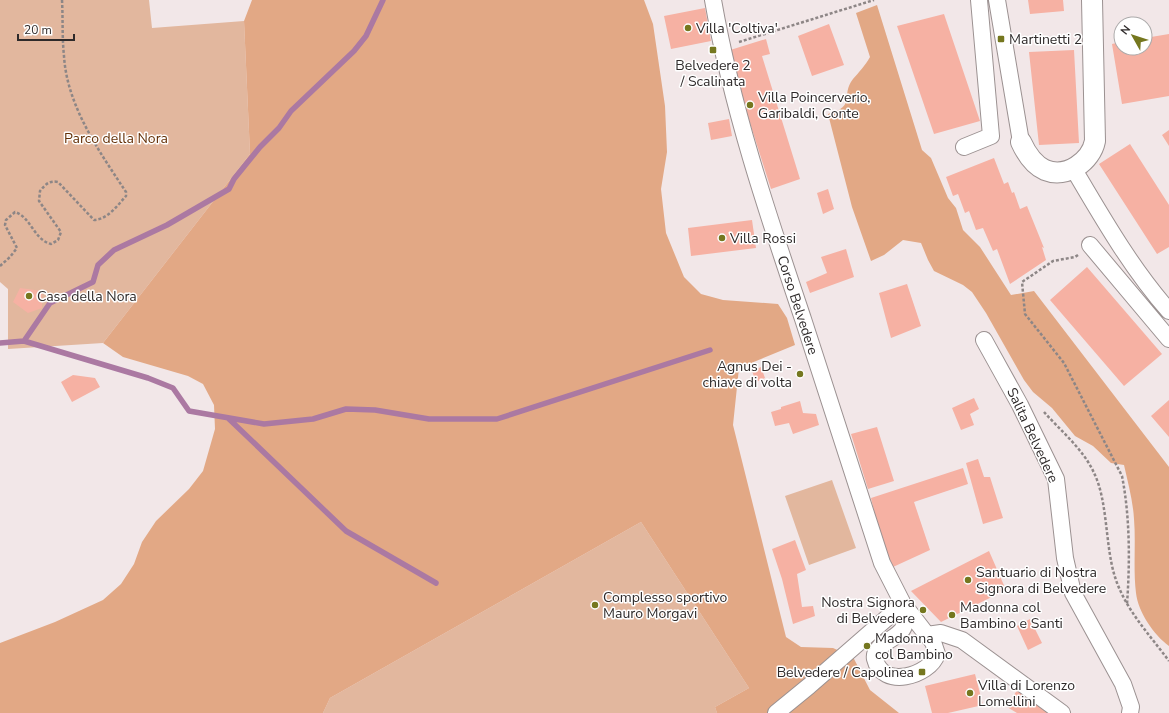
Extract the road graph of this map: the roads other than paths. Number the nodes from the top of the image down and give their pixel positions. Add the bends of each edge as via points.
1 (713, 0) edge
2 (979, 0) edge
3 (997, 0) edge
4 (1092, 0) edge
5 (1021, 142) joint
6 (964, 147) dead end
7 (1073, 168) junction
8 (1090, 245) dead end
9 (1169, 311) edge
10 (1169, 339) edge
11 (984, 340) dead end
12 (903, 604) junction
13 (934, 634) junction
14 (776, 713) edge
15 (1062, 713) edge
16 (1130, 713) edge

1 - 12 street, Corso Belvedere via 741,123 782,257 882,564
2 - 6 street via 991,136
3 - 5 street
4 - 7 street via 1093,150
5 - 7 street via 1030,157 1045,170 1063,172
7 - 9 street via 1146,284
8 - 10 street
11 - 16 street, Salita Belvedere via 1020,405 1056,479 1065,558 1073,593 1123,684
12 - 13 street
12 - 13 street via 904,625 901,631 876,652 874,658 879,669 889,676 900,677 927,669 937,654 933,642
12 - 14 street
13 - 15 street via 962,640

